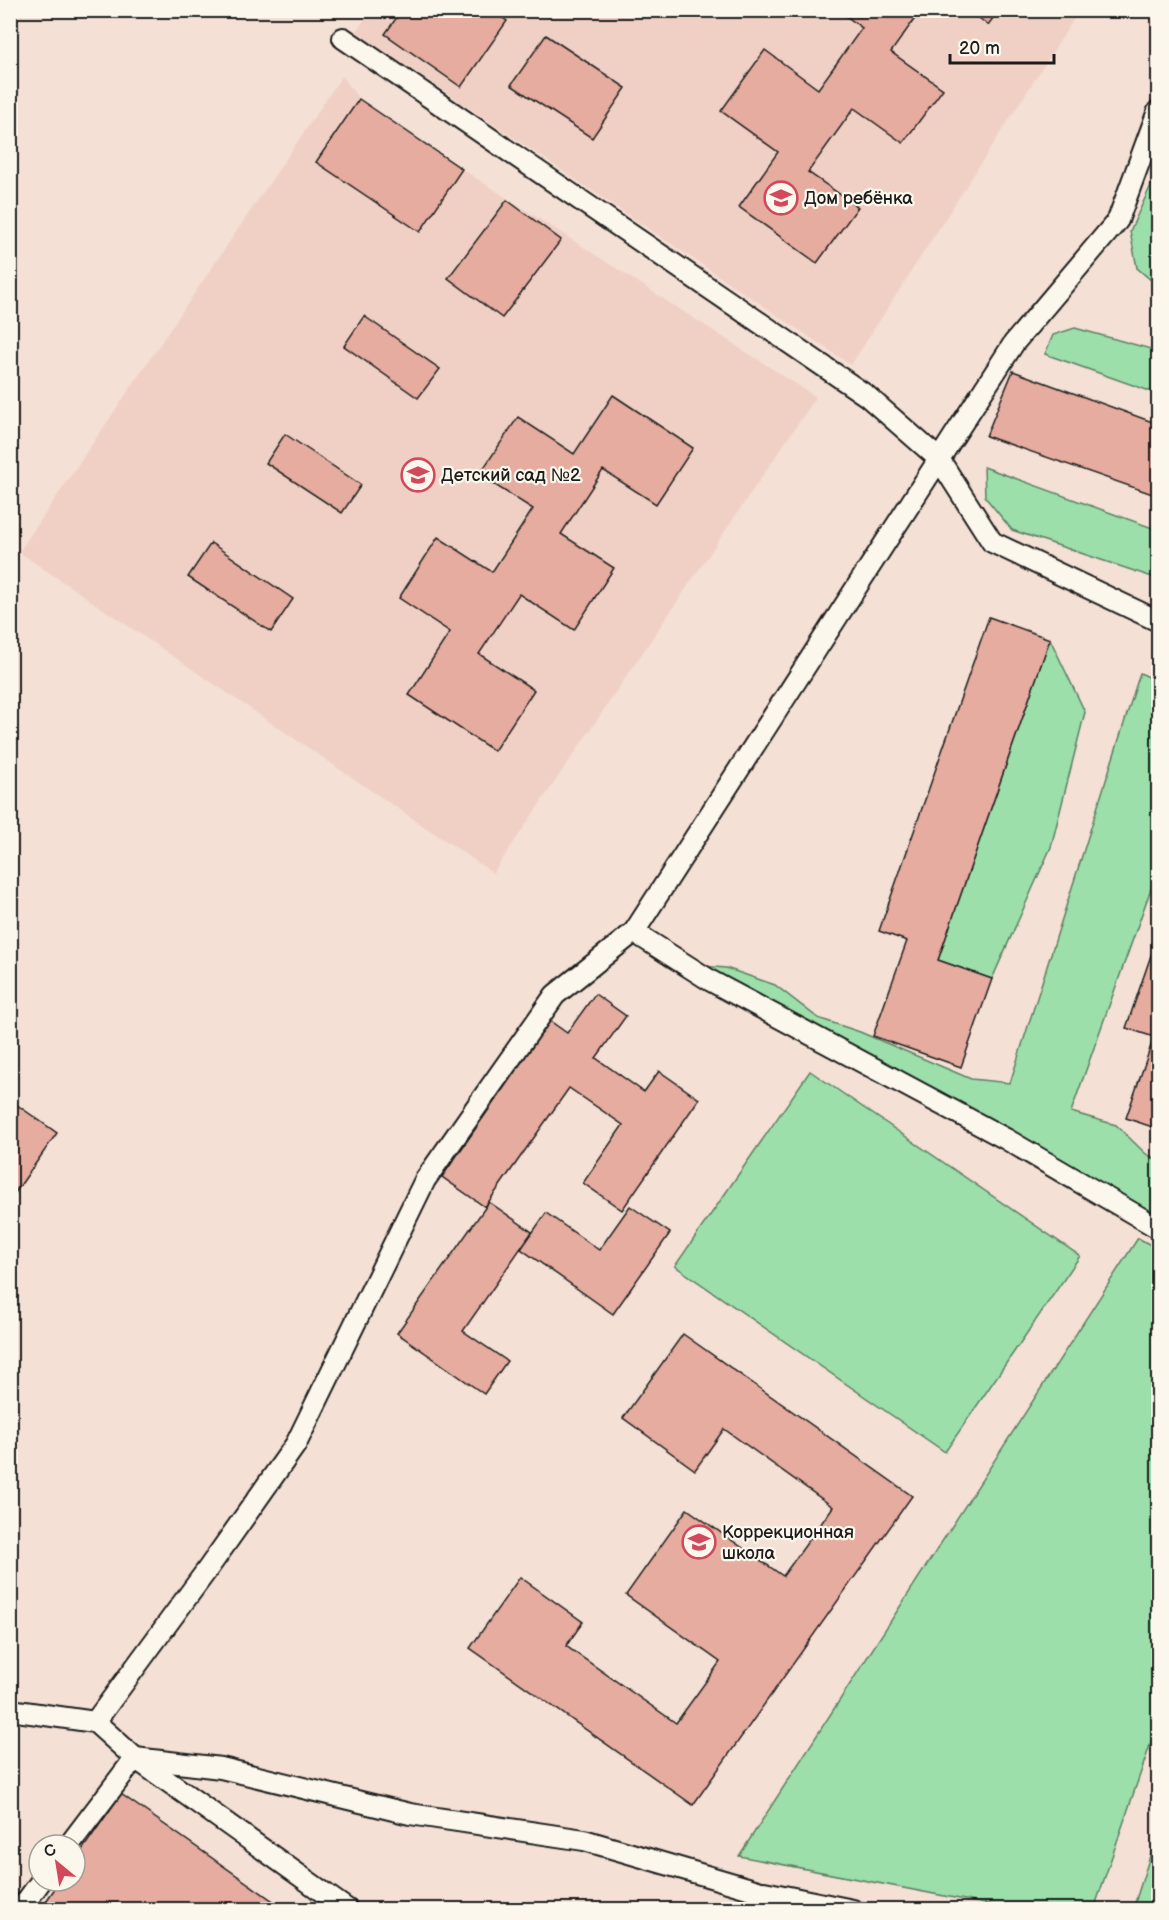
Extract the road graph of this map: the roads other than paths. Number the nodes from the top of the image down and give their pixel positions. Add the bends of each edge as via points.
1 (343, 38) dead end
2 (1158, 111) edge
3 (939, 459) junction
4 (1158, 621) edge
5 (634, 932) junction
6 (1158, 1228) edge
7 (10, 1710) edge
8 (95, 1722) junction
9 (135, 1758) junction
10 (78, 1833) edge
11 (758, 1891) junction
12 (32, 1893) edge
13 (20, 1910) edge
14 (348, 1910) edge
15 (784, 1910) edge
16 (853, 1910) edge

1 - 3 lane via 867,396
2 - 3 lane via 1118,220 1014,343
3 - 4 lane via 992,542
3 - 5 lane
5 - 6 lane via 711,981 1006,1139
5 - 8 lane via 555,994 425,1179 296,1444
7 - 8 lane
8 - 9 lane
9 - 10 lane
9 - 11 lane via 221,1768 410,1814 584,1840
9 - 14 lane
11 - 15 lane
11 - 16 lane
12 - 13 lane

